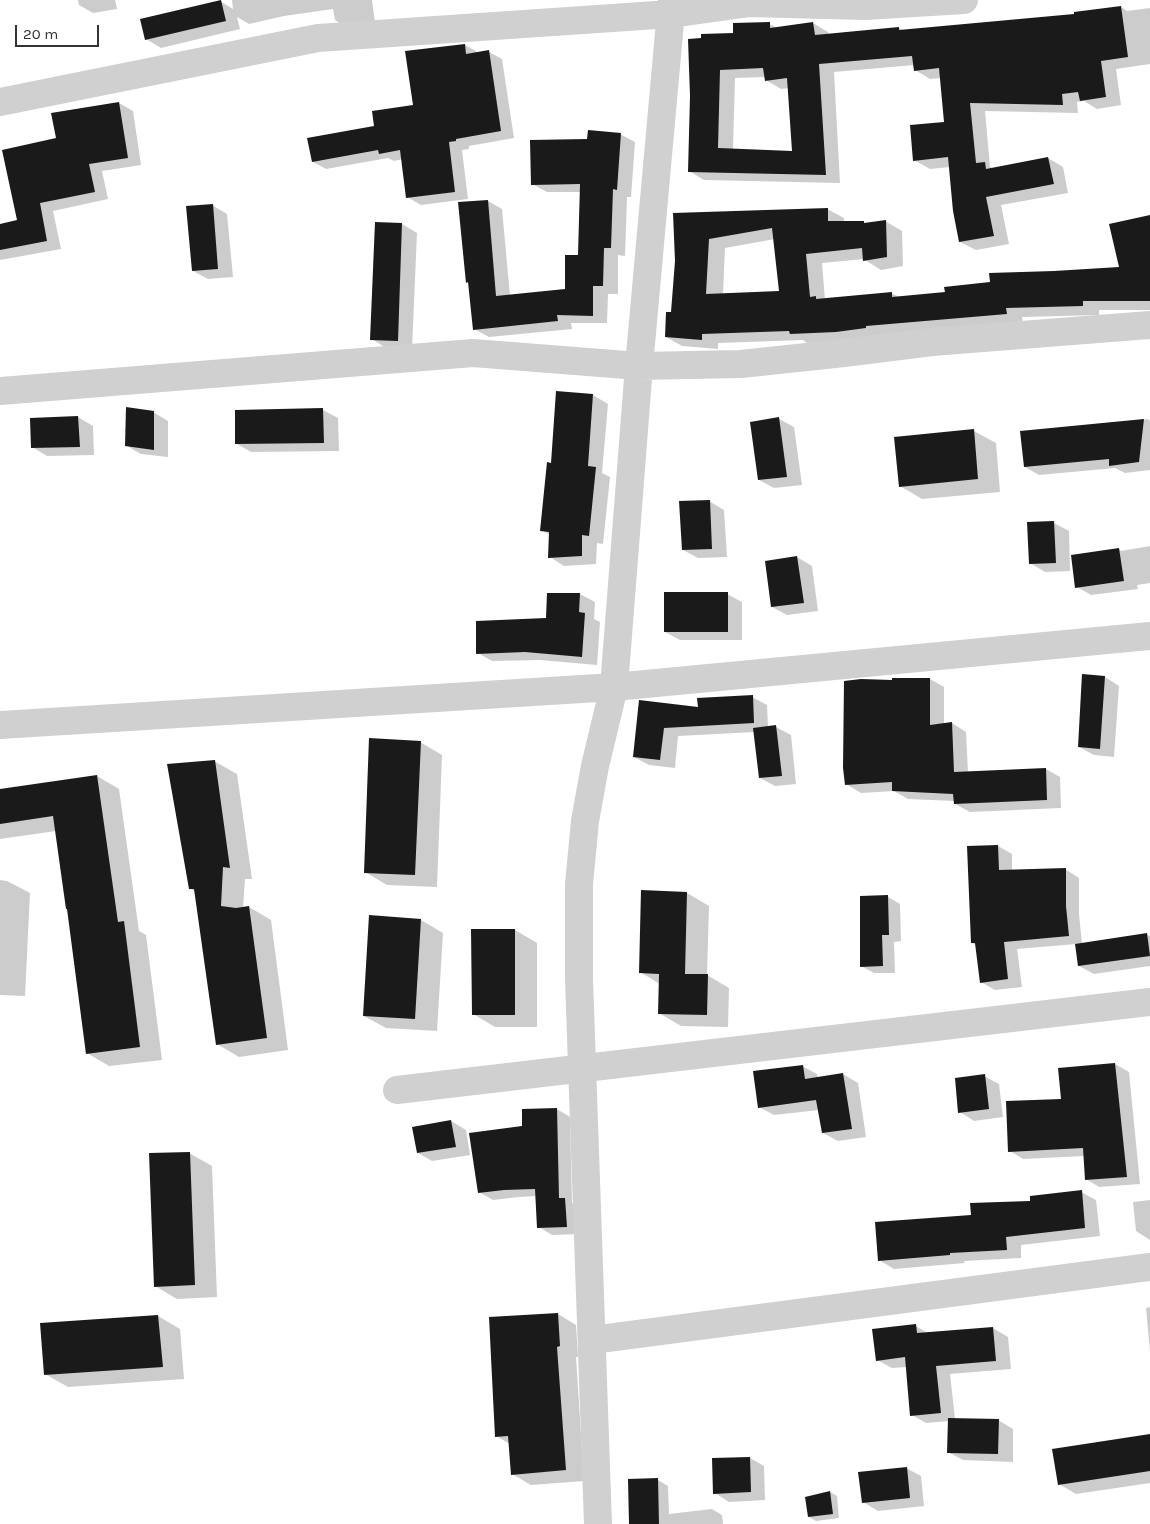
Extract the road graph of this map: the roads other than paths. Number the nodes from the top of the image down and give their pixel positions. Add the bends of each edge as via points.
1 (964, 0) edge
2 (671, 7) edge
3 (0, 102) edge
4 (1150, 325) edge
5 (639, 366) junction
6 (0, 391) edge
7 (1150, 636) edge
8 (614, 687) junction
9 (0, 725) edge
10 (1150, 1002) edge
11 (583, 1068) junction
12 (397, 1090) dead end
13 (1150, 1267) edge
14 (592, 1340) junction
15 (598, 1524) edge

1 - 2 street via 865,6 750,3
2 - 3 street via 318,38
2 - 5 street
4 - 5 street via 932,342 741,364
5 - 6 street via 473,353
5 - 8 street
7 - 8 street
8 - 9 street
8 - 11 street via 585,821 579,884
10 - 11 street
11 - 12 street
11 - 14 street
13 - 14 street
14 - 15 street

